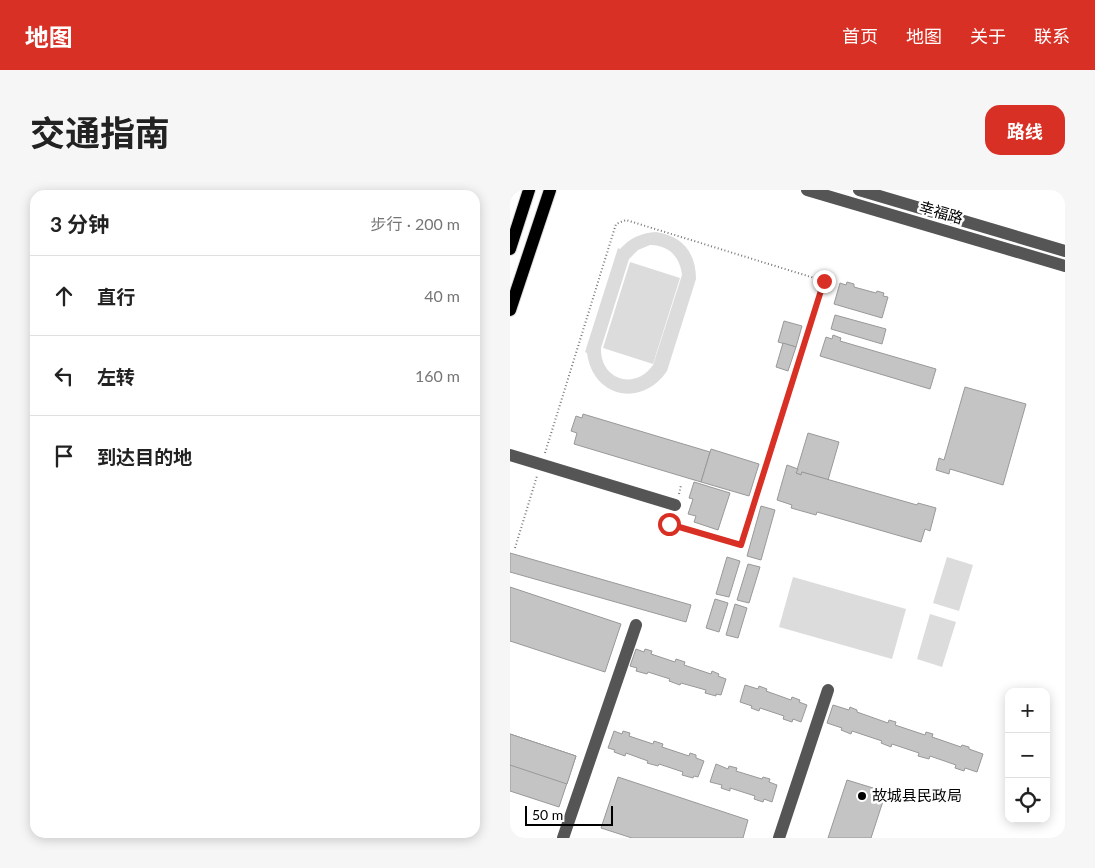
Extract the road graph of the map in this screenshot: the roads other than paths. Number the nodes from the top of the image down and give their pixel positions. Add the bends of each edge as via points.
1 (529, 190) edge
2 (550, 190) edge
3 (807, 190) edge
4 (859, 190) edge
5 (510, 249) edge
6 (1065, 251) edge
7 (1065, 266) edge
8 (510, 310) edge
9 (510, 455) edge
10 (675, 505) road end
11 (636, 625) dead end
12 (828, 690) dead end
13 (563, 838) edge
14 (779, 838) edge

1 - 5 main road
2 - 8 main road
3 - 7 street, 幸福路
4 - 6 street, 幸福路
9 - 10 street
11 - 13 street
12 - 14 street

